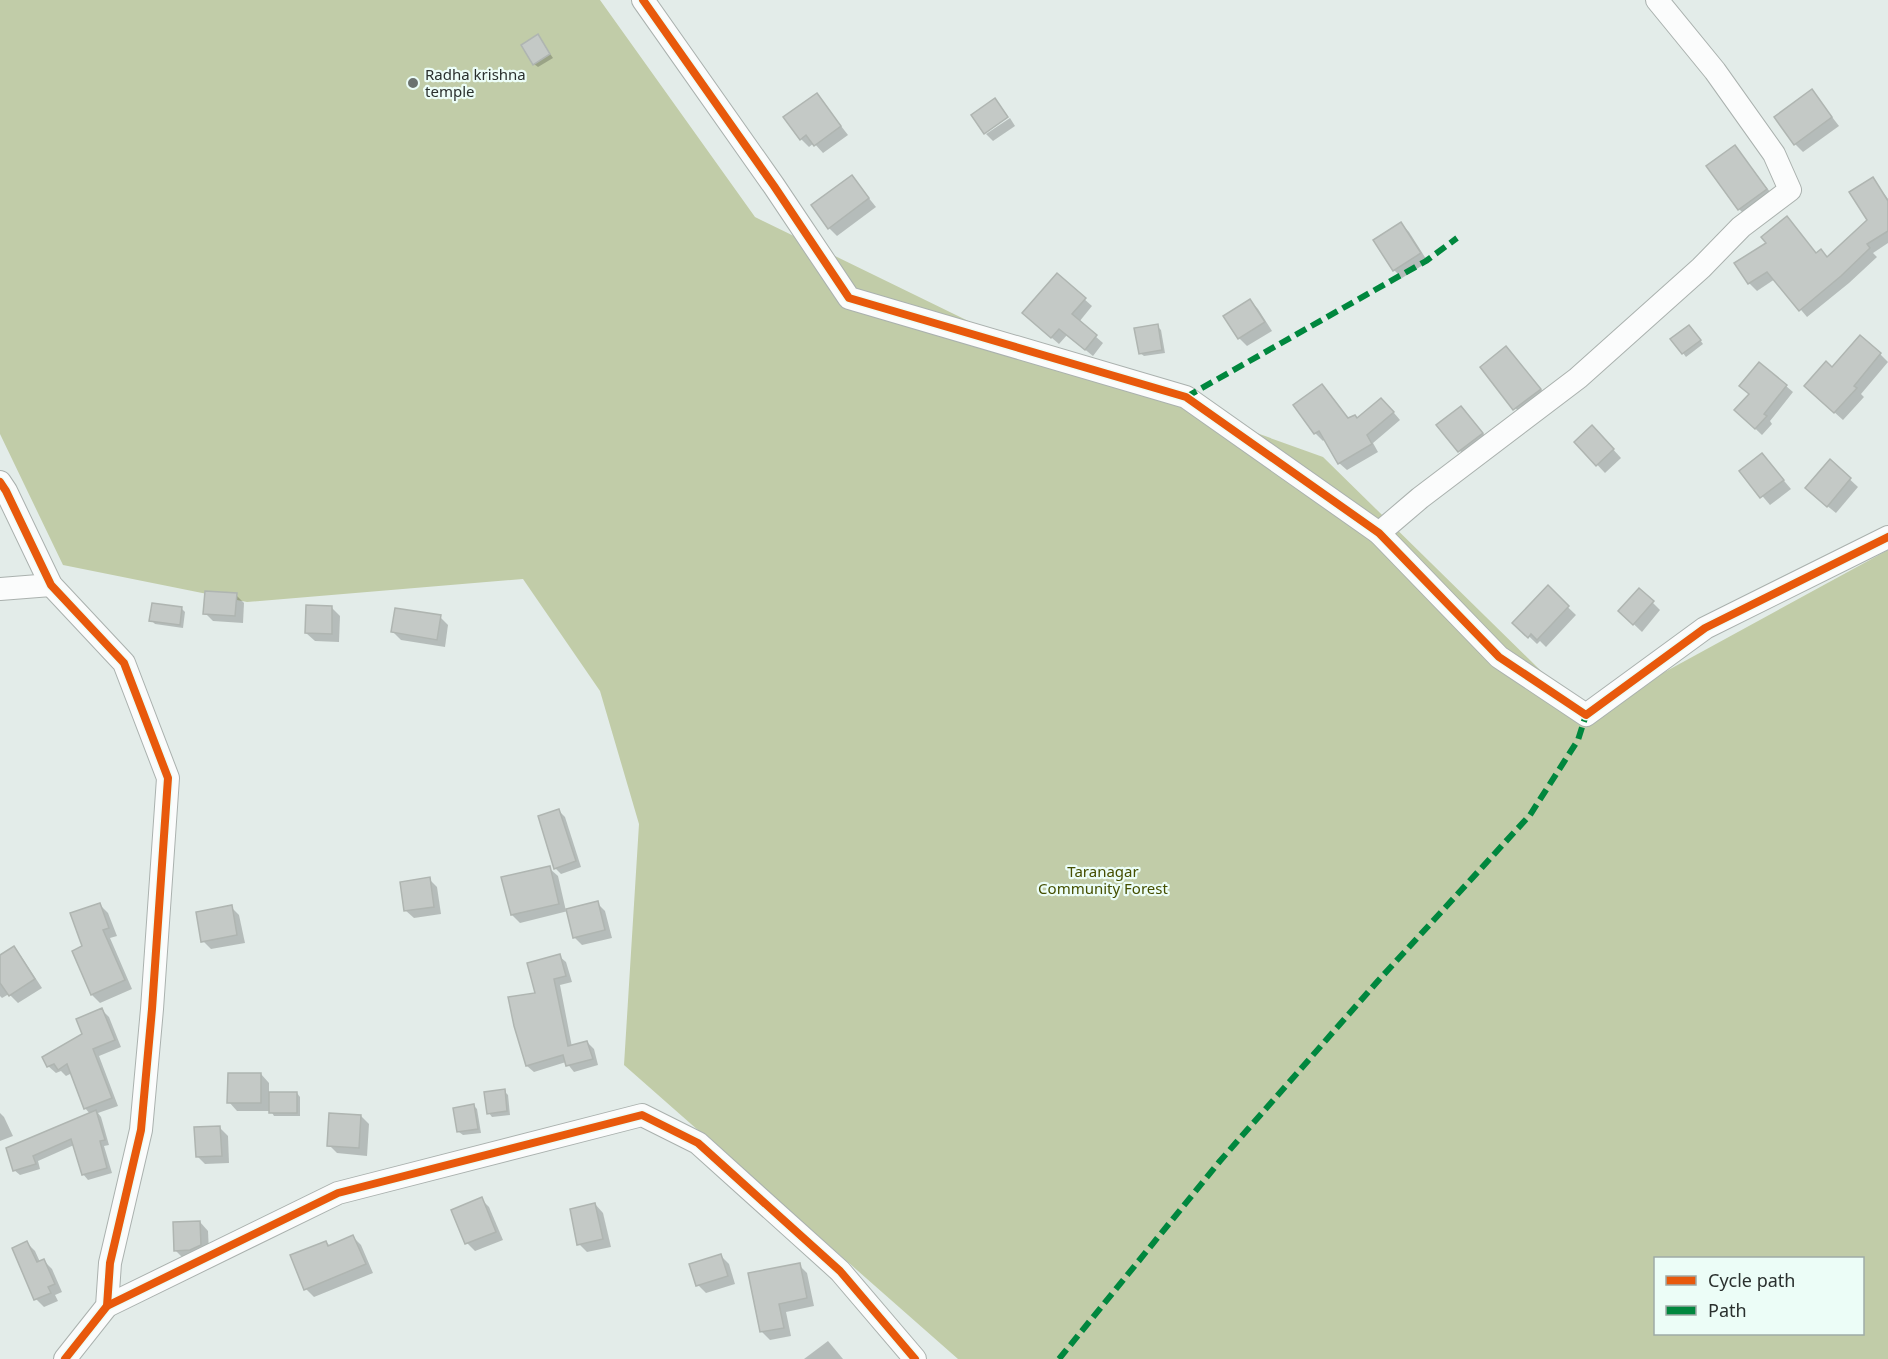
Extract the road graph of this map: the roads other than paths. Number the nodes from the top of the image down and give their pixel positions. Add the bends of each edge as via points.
1 (643, 0) edge
2 (1657, 0) edge
3 (0, 482) edge
4 (1379, 533) junction
5 (1888, 537) edge
6 (51, 585) junction
7 (0, 589) edge
8 (107, 1306) junction
9 (908, 1356) edge
10 (65, 1359) edge

1 - 4 street via 849,298 1186,397
2 - 4 street via 1722,80 1774,154 1790,190 1741,227 1578,378
3 - 6 street
4 - 5 street via 1499,657 1586,715 1705,628
6 - 7 street
6 - 8 street via 124,663 168,778 141,1130 110,1263
8 - 9 street via 338,1193 642,1115 698,1143 840,1271
8 - 10 street

